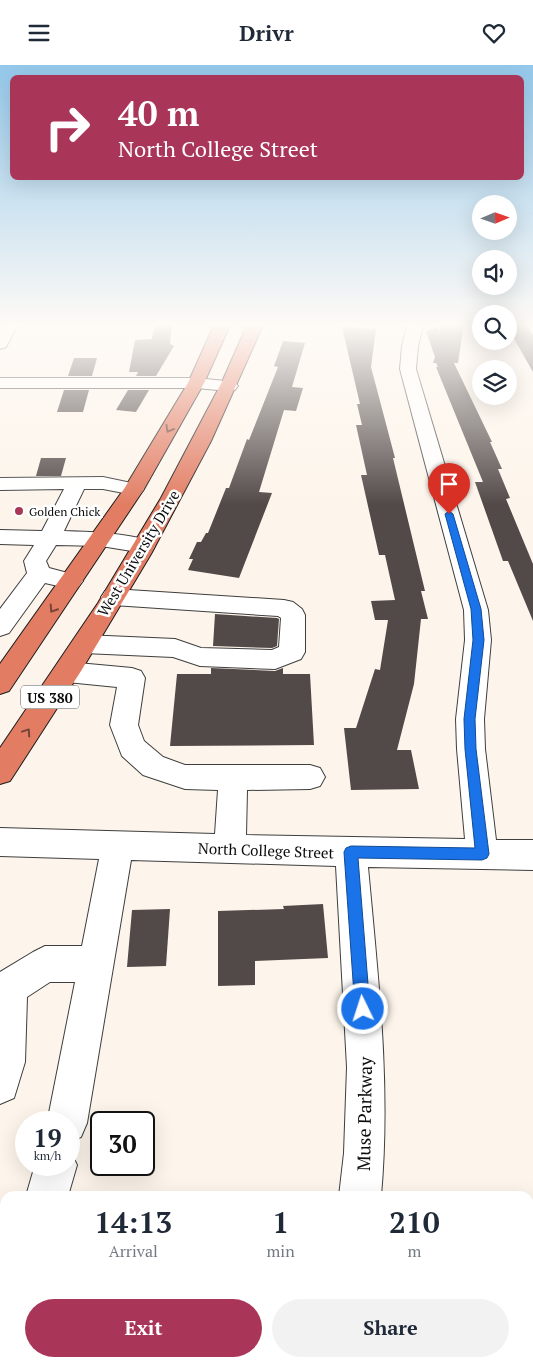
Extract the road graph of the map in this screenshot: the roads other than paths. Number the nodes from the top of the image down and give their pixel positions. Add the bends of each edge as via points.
1 (196, 383) edge
2 (204, 384) edge
3 (412, 384) edge
4 (229, 386) joint
5 (0, 484) edge
6 (76, 484) junction
7 (134, 489) junction
8 (0, 537) edge
9 (51, 537) junction
10 (101, 539) junction
11 (144, 546) junction
12 (39, 574) junction
13 (71, 581) junction
14 (113, 597) junction
15 (0, 627) edge
16 (36, 634) junction
17 (84, 644) junction
18 (67, 671) junction
19 (1, 681) edge
20 (0, 772) edge
21 (310, 777) dead end
22 (233, 778) junction
23 (0, 842) edge
24 (118, 845) junction
25 (230, 848) junction
26 (351, 852) junction
27 (482, 854) junction
28 (533, 855) edge
29 (97, 964) junction
30 (4, 990) edge
31 (0, 1084) edge
32 (69, 1111) edge
33 (53, 1176) edge
34 (48, 1191) edge
35 (361, 1191) edge

1 -> 7 highway, US 380
2 - 4 street
3 - 27 street via 476,609 478,640 470,749
4 - 11 highway, West University Drive / US 380 via 206,435
5 - 6 street
6 - 7 street via 102,483
6 - 9 street
7 - 10 highway, US 380
8 - 9 street
9 - 10 street
9 - 12 street via 34,561
10 - 11 street
10 - 13 highway, US 380
11 - 14 highway, West University Drive / US 380
12 - 13 street
12 - 15 street
13 -> 16 highway, US 380
14 - 17 highway, West University Drive / US 380
14 - 17 street via 284,608 293,615 292,652 275,660 200,657 174,648
15 - 16 street
16 - 19 highway, US 380
17 - 18 highway, West University Drive / US 380
20 -> 18 highway, West University Drive / US 380
18 - 22 street via 132,679 124,725 132,749 153,766 185,777
21 - 22 street
22 - 25 street
23 - 24 street, North College Street
24 - 25 street, North College Street
24 - 29 street
25 - 26 street, North College Street
26 - 27 street, North College Street
26 - 35 street, Muse Parkway via 367,1067 366,1152
27 - 28 street, North College Street
29 - 30 street via 45,964
29 - 32 street
30 - 31 street via 6,1062
33 - 34 street

